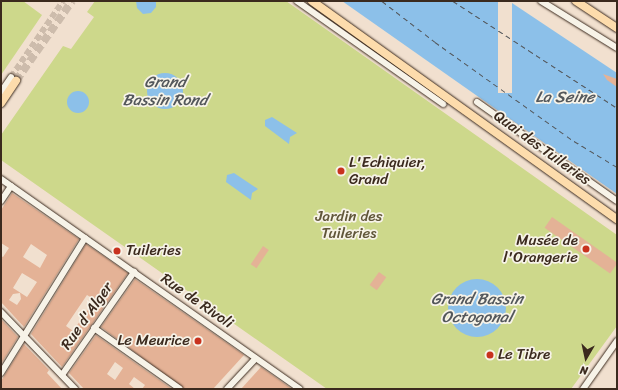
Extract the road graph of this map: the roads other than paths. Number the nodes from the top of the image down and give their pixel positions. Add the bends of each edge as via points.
1 (297, 1) edge
2 (312, 1) edge
3 (540, 1) edge
4 (576, 1) edge
5 (617, 28) edge
6 (617, 48) edge
7 (13, 79) joint
8 (1, 92) edge
9 (477, 102) dead end
10 (1, 103) edge
11 (443, 104) dead end
12 (1, 179) edge
13 (11, 186) junction
14 (1, 201) edge
15 (617, 201) edge
16 (617, 219) edge
17 (85, 238) junction
18 (134, 272) junction
19 (1, 312) edge
20 (94, 328) junction
21 (24, 336) junction
22 (617, 341) edge
23 (256, 358) junction
24 (1, 373) edge
25 (62, 375) junction
26 (585, 387) edge
27 (76, 389) edge
28 (180, 389) edge
29 (228, 389) edge
30 (300, 389) edge
31 (592, 389) edge

1 - 11 street
2 - 16 main road, Quai des Tuileries
3 - 6 street
4 - 5 main road
7 - 8 street
7 - 10 main road
9 - 15 street
12 - 13 street, Rue de Rivoli
13 - 14 street
13 - 17 street, Rue de Rivoli
17 - 18 street, Rue de Rivoli
17 - 21 street
18 - 20 street, Rue d'Alger
18 - 23 street, Rue de Rivoli
19 - 21 street
20 - 25 street, Rue d'Alger
20 - 28 street
21 - 24 street
21 - 25 street
22 - 26 street
23 - 29 street
23 - 30 street, Rue de Rivoli
25 - 27 street
26 - 31 street

